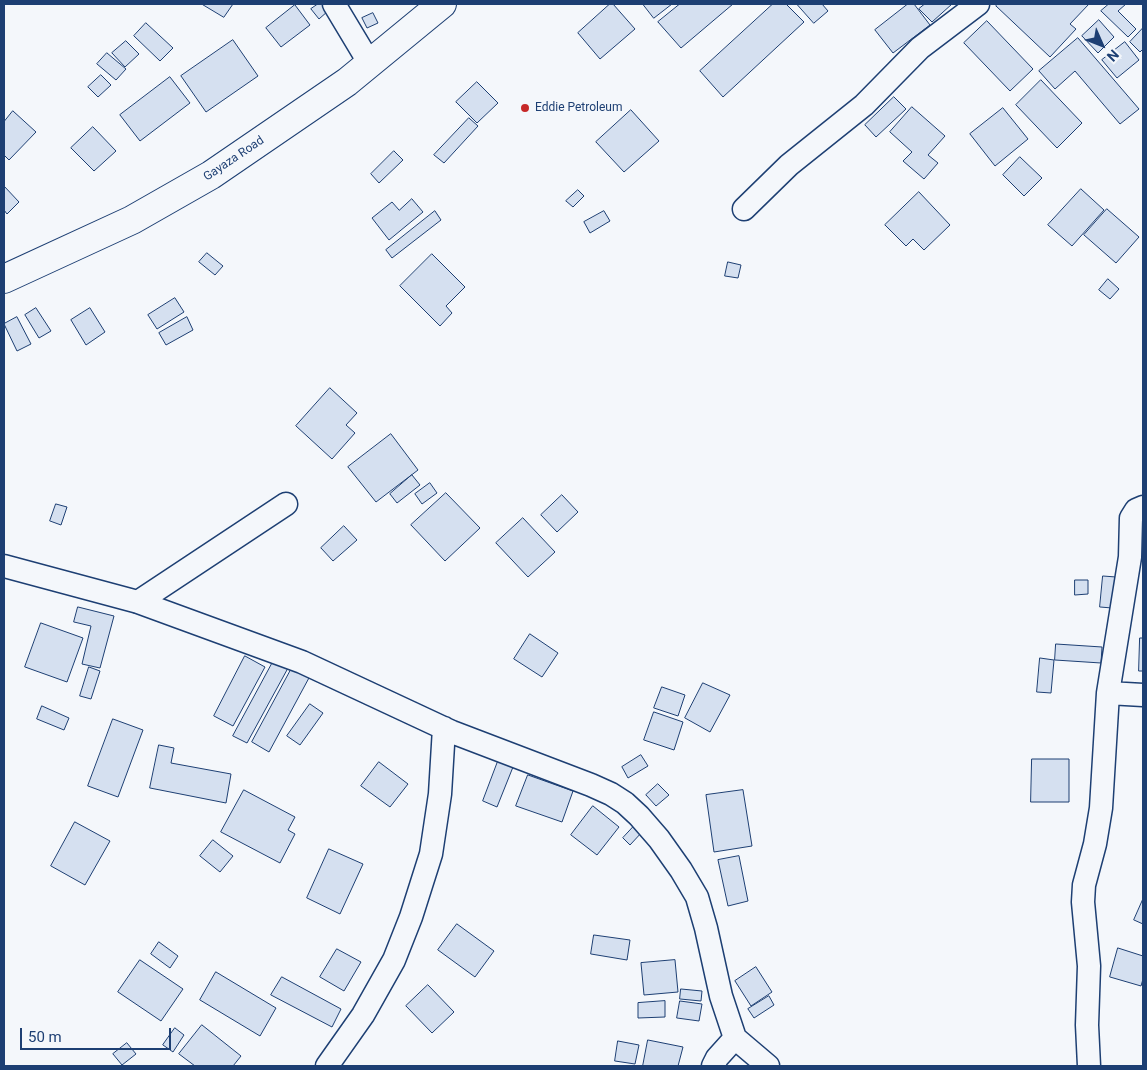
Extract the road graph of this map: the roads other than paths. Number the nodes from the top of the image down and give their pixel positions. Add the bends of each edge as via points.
1 (334, 4) edge
2 (441, 4) edge
3 (978, 4) edge
4 (370, 64) junction
5 (744, 209) dead end
6 (4, 279) edge
7 (286, 504) dead end
8 (1143, 507) edge
9 (4, 566) edge
10 (138, 602) junction
11 (1108, 693) junction
12 (1143, 695) edge
13 (444, 728) junction
14 (735, 1038) junction
15 (327, 1066) edge
16 (713, 1066) edge
17 (768, 1066) edge
18 (1089, 1066) edge

1 - 4 street
2 - 4 main road, Gayaza Road
3 - 5 street via 920,48 864,105 788,165
4 - 6 main road, Gayaza Road via 211,175 132,220
7 - 10 street
8 - 11 street via 1136,510 1131,518 1130,557
9 - 10 street
10 - 13 street via 302,662
11 - 12 street
11 - 18 street via 1101,808 1083,902 1089,966
13 - 14 street via 591,784 618,798 639,816 682,870 696,897
13 - 15 street via 440,794 431,854 411,917 394,960
14 - 16 street
14 - 17 street

